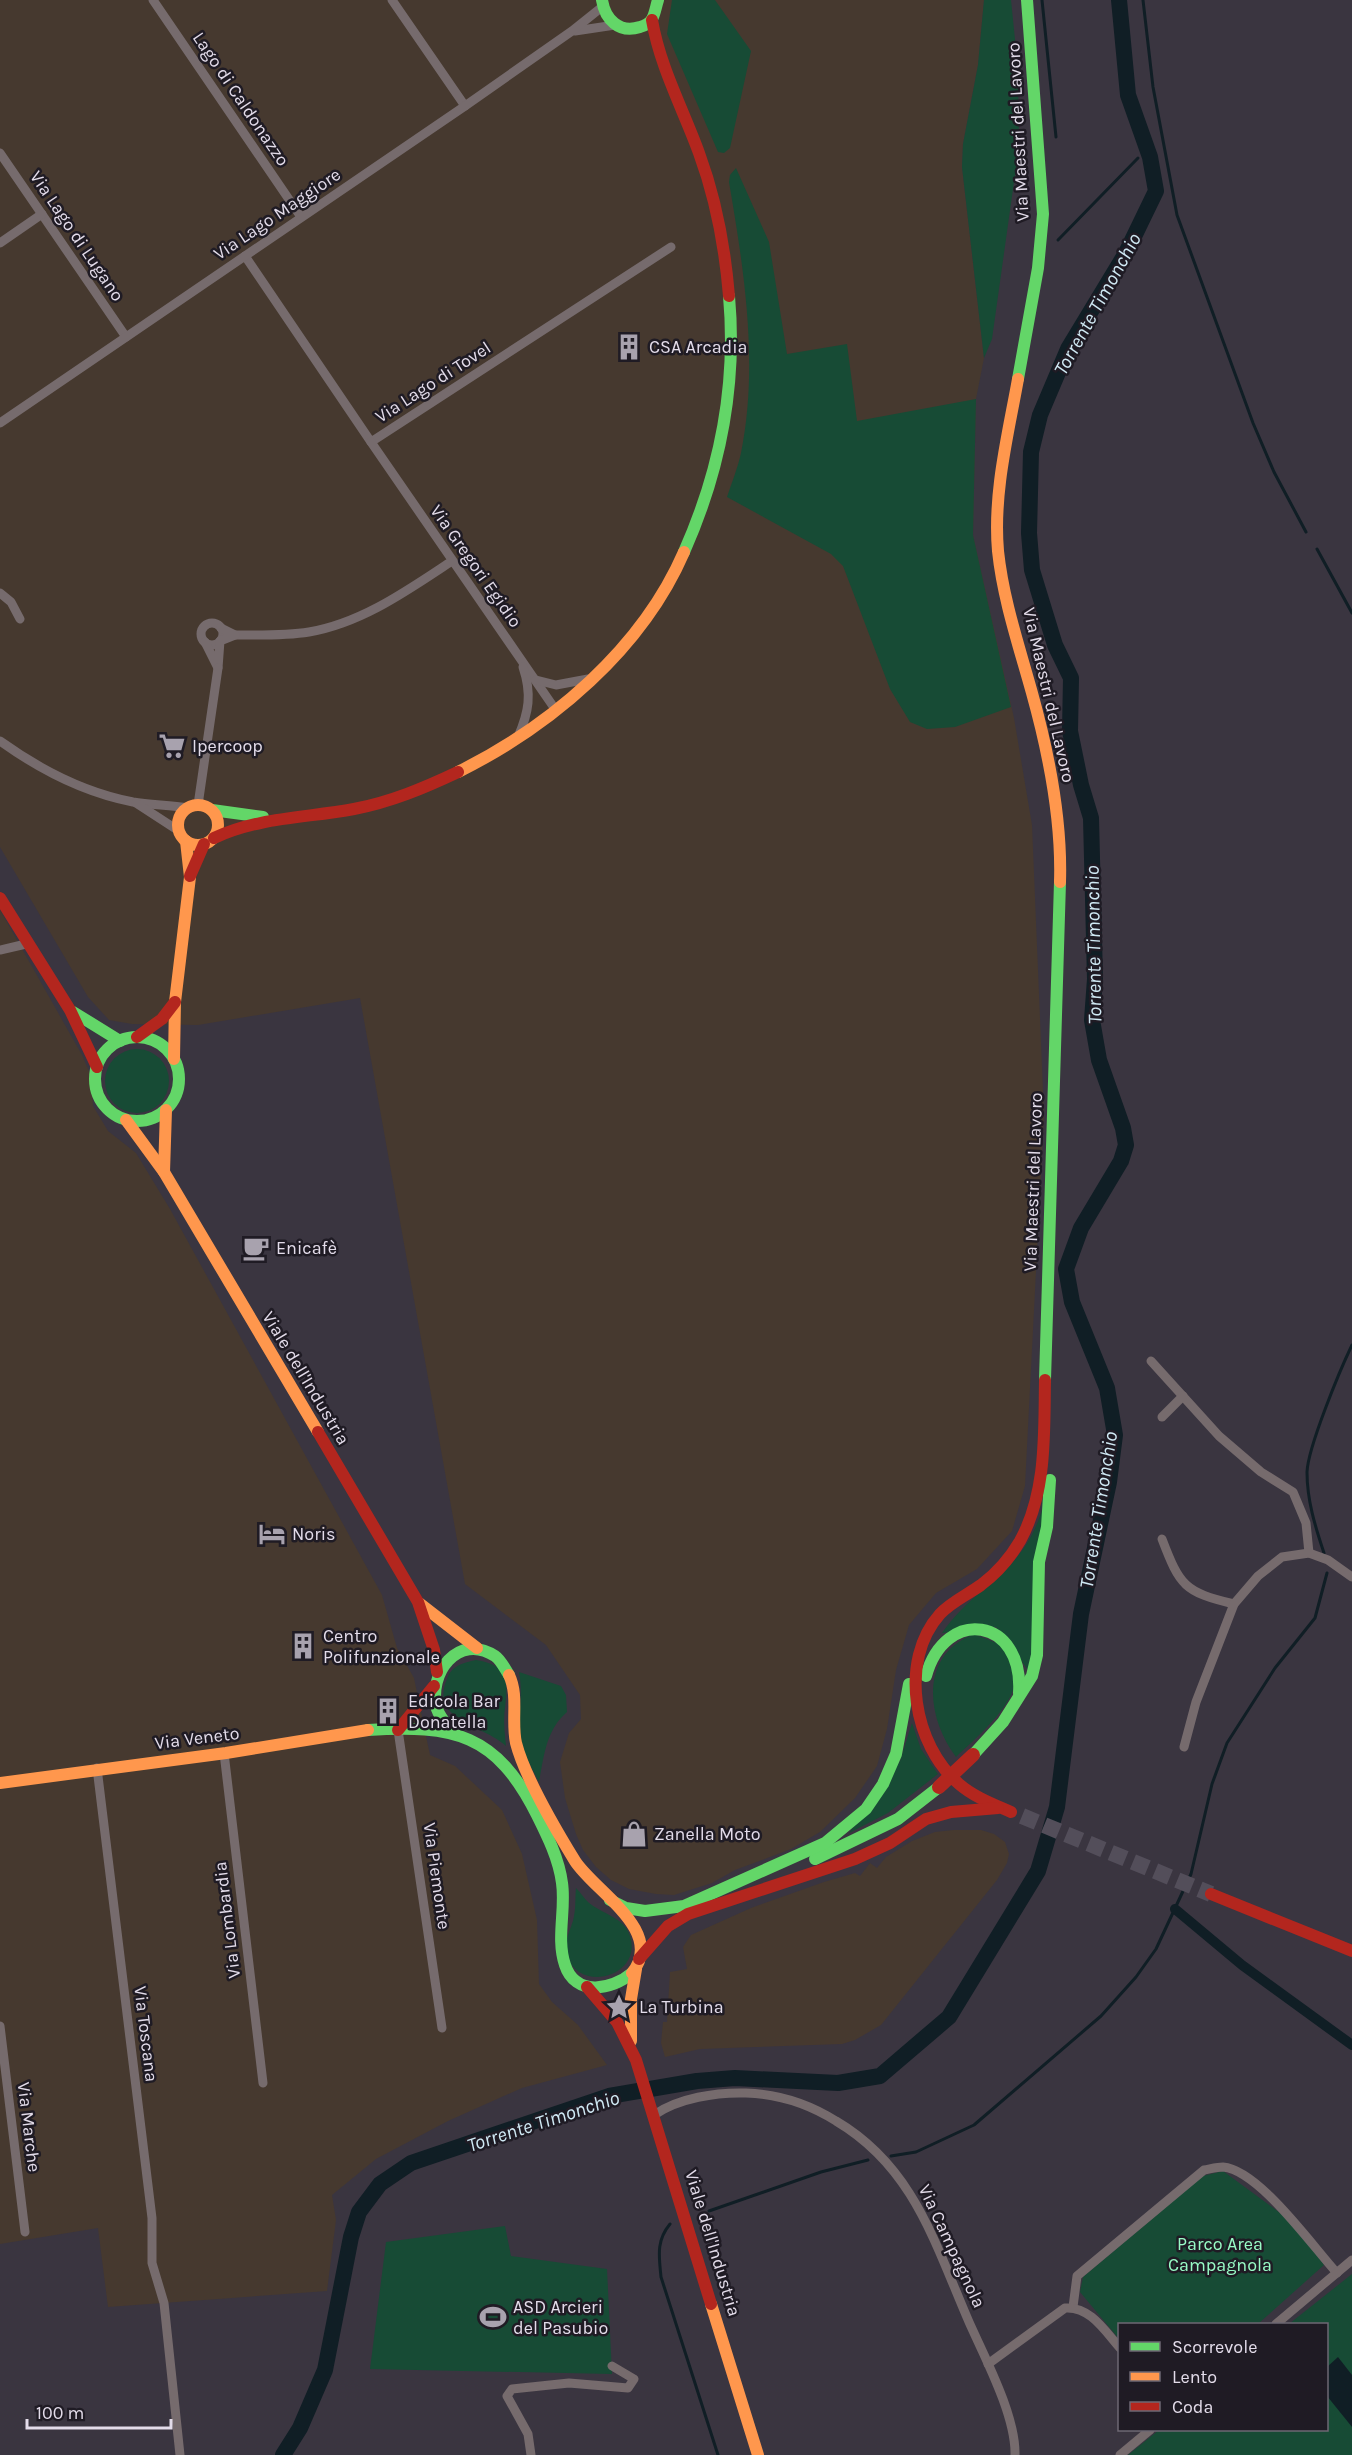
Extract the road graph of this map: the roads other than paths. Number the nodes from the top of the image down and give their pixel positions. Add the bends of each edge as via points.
1 (153, 0) edge
2 (392, 0) edge
3 (658, 0) edge
4 (1027, 0) edge
5 (602, 3) edge
6 (652, 20) junction
7 (615, 26) junction
8 (633, 30) junction
9 (572, 31) junction
10 (659, 56) junction
11 (465, 106) junction
12 (0, 153) edge
13 (42, 214) junction
14 (301, 217) junction
15 (0, 243) edge
16 (671, 247) dead end
17 (245, 256) junction
18 (126, 337) junction
19 (0, 423) edge
20 (371, 442) junction
21 (452, 561) junction
22 (0, 593) edge
23 (20, 619) dead end
24 (222, 628) junction
25 (235, 635) junction
26 (220, 641) junction
27 (205, 642) junction
28 (521, 659) junction
29 (218, 668) junction
30 (588, 679) junction
31 (536, 680) junction
32 (555, 709) junction
33 (517, 738) junction
34 (0, 741) edge
35 (134, 802) junction
36 (193, 806) junction
37 (212, 810) junction
38 (271, 818) junction
39 (183, 836) junction
40 (209, 841) junction
41 (190, 877) junction
42 (0, 898) edge
43 (26, 944) junction
44 (0, 950) edge
45 (175, 1002) junction
46 (70, 1010) junction
47 (137, 1037) junction
48 (120, 1041) junction
49 (174, 1059) junction
50 (97, 1067) junction
51 (166, 1110) junction
52 (126, 1120) junction
53 (164, 1172) junction
54 (1046, 1360) junction
55 (1151, 1361) dead end
56 (1183, 1396) junction
57 (1162, 1417) dead end
58 (1162, 1539) dead end
59 (1314, 1555) junction
60 (1352, 1577) edge
61 (968, 1592) junction
62 (418, 1602) junction
63 (1234, 1604) junction
64 (933, 1623) junction
65 (477, 1648) junction
66 (926, 1676) junction
67 (435, 1679) junction
68 (1017, 1702) junction
69 (398, 1730) junction
70 (453, 1733) junction
71 (1184, 1747) dead end
72 (224, 1753) junction
73 (97, 1768) junction
74 (0, 1783) edge
75 (1012, 1812) junction
76 (1211, 1894) tunnel mouth
77 (610, 1900) junction
78 (686, 1910) junction
79 (1352, 1952) edge
80 (637, 1964) junction
81 (587, 1987) junction
82 (0, 2026) edge
83 (442, 2028) dead end
84 (631, 2043) junction
85 (263, 2083) dead end
86 (653, 2111) junction
87 (25, 2232) dead end
88 (1352, 2260) edge
89 (1336, 2273) junction
90 (1073, 2307) junction
91 (1278, 2323) edge
92 (1118, 2347) edge
93 (988, 2364) junction
94 (612, 2366) dead end
95 (1149, 2431) edge
96 (180, 2455) edge
97 (531, 2455) edge
98 (758, 2455) edge
99 (1015, 2455) edge
100 (1120, 2455) edge

1 - 14 street, Lago di Caldonazzo
2 - 11 street
3 - 6 main road
4 - 54 main road, Via Maestri del Lavoro via 1043,214 1038,268 998,488 997,520 1004,588 1044,735 1061,862
5 - 7 main road
5 - 9 street, Via Lago Maggiore
6 - 8 main road
6 - 10 main road
7 - 8 main road
7 - 9 street, Via Lago Maggiore
8 - 10 main road
9 - 11 street, Via Lago Maggiore
10 - 30 main road via 708,176 730,279 733,331 727,415 712,486 656,603 637,629
11 - 14 street, Via Lago Maggiore
12 - 13 street, Via Lago di Lugano
13 - 15 street
13 - 18 street, Via Lago di Lugano
14 - 17 street, Via Lago Maggiore
16 - 20 street, Via Lago di Tovel
17 - 18 street, Via Lago Maggiore
17 - 20 street, Via Lago di Tovel
18 - 19 street, Via Lago Maggiore
20 - 21 street, Via Gregori Egidio
21 - 25 street via 401,595 338,625 309,632
21 - 28 street, Via Gregori Egidio
22 - 23 street via 11,602
24 - 25 street
24 - 26 street
24 - 27 street via 212,623 205,626
25 - 26 street
26 - 27 street via 211,645
26 - 29 street
27 - 29 street
28 - 31 street, Via Gregori Egidio
28 - 33 street via 531,693
29 - 36 street
30 - 31 street via 556,685
30 - 32 main road
31 - 32 street, Via Gregori Egidio
32 - 33 main road
33 - 38 main road via 460,771 395,799 342,811
34 - 35 street via 24,758 78,785
35 - 36 street
35 - 39 street
36 - 37 main road
36 - 39 main road via 181,815
37 - 38 main road
37 - 40 main road via 218,820
38 - 40 main road via 230,830
39 - 40 main road
39 - 41 main road
40 - 41 main road
41 - 45 main road
42 - 43 main road, Viale dell'Industria
43 - 44 street
43 - 46 main road, Viale dell'Industria
45 - 47 main road via 162,1019
45 - 49 main road
46 - 48 main road, Viale dell'Industria
46 - 50 main road, Viale dell'Industria
47 - 48 main road
47 - 49 main road via 159,1043
48 - 50 main road via 106,1051
49 - 51 main road via 179,1080
50 - 52 main road, Viale dell'Industria via 100,1100
51 - 52 main road via 140,1122
51 - 53 main road
52 - 53 main road, Viale dell'Industria
53 - 62 main road, Viale dell'Industria
54 - 61 main road, Via Maestri del Lavoro via 1043,1460 1035,1509 1015,1551 986,1581
54 - 68 main road via 1051,1404 1050,1488 1036,1592 1037,1655 1032,1676
55 - 56 street
56 - 57 street
56 - 59 street via 1204,1422 1244,1458 1293,1492
58 - 63 street via 1176,1575 1194,1591
59 - 60 street
59 - 63 street via 1282,1557 1258,1576
61 - 64 main road
61 - 66 main road via 935,1636
62 - 65 main road, Viale dell'Industria
62 - 67 main road, Viale dell'Industria via 433,1647
63 - 71 street via 1196,1702
64 - 75 main road via 919,1658 916,1680 921,1723 930,1747 952,1779 981,1799
64 - 78 main road via 912,1664 896,1754 866,1809 825,1843
65 - 67 main road via 453,1654
65 - 77 main road, Viale dell'Industria via 500,1659 507,1672 514,1693 514,1736 519,1751 576,1863
66 - 68 main road via 934,1655 955,1634 970,1628 990,1630 1015,1651 1020,1670
66 - 75 main road via 930,1719 938,1744 968,1781
67 - 69 main road
67 - 70 main road, Viale dell'Industria via 438,1713
68 - 78 main road, bridge via 973,1755 898,1819 818,1858
69 - 70 main road, Via Veneto
69 - 72 main road, Via Veneto
69 - 83 street, Via Piemonte
70 - 81 main road, Viale dell'Industria via 476,1741 496,1756 530,1805 563,1885 562,1956 570,1973
72 - 73 main road, Via Veneto
72 - 85 street, Via Lombardia
73 - 74 main road, Via Veneto
73 - 96 street, Via Toscana via 152,2218 152,2263 164,2303
75 - 78 main road via 951,1812 926,1819 890,1843 855,1859
76 - 79 main road
77 - 78 main road via 645,1911
77 - 80 main road, Viale dell'Industria via 638,1931
78 - 80 main road
80 - 81 main road via 610,1986
80 - 84 main road, Viale dell'Industria via 631,1999
81 - 84 main road, Viale dell'Industria via 610,2008
82 - 87 street, Via Marche
84 - 86 main road, Viale dell'Industria
86 - 93 street, Via Campagnola via 705,2097 752,2093 811,2108 859,2136 886,2159 912,2195
86 - 98 main road, Viale dell'Industria
88 - 89 street
89 - 90 street via 1267,2194 1224,2167 1204,2170 1077,2276
89 - 91 street
90 - 92 street via 1087,2313
90 - 93 street via 1065,2308
93 - 99 street, Via Campagnola via 1012,2430
94 - 97 street via 634,2379 628,2388 569,2383 512,2389 507,2396 528,2434
95 - 100 street

